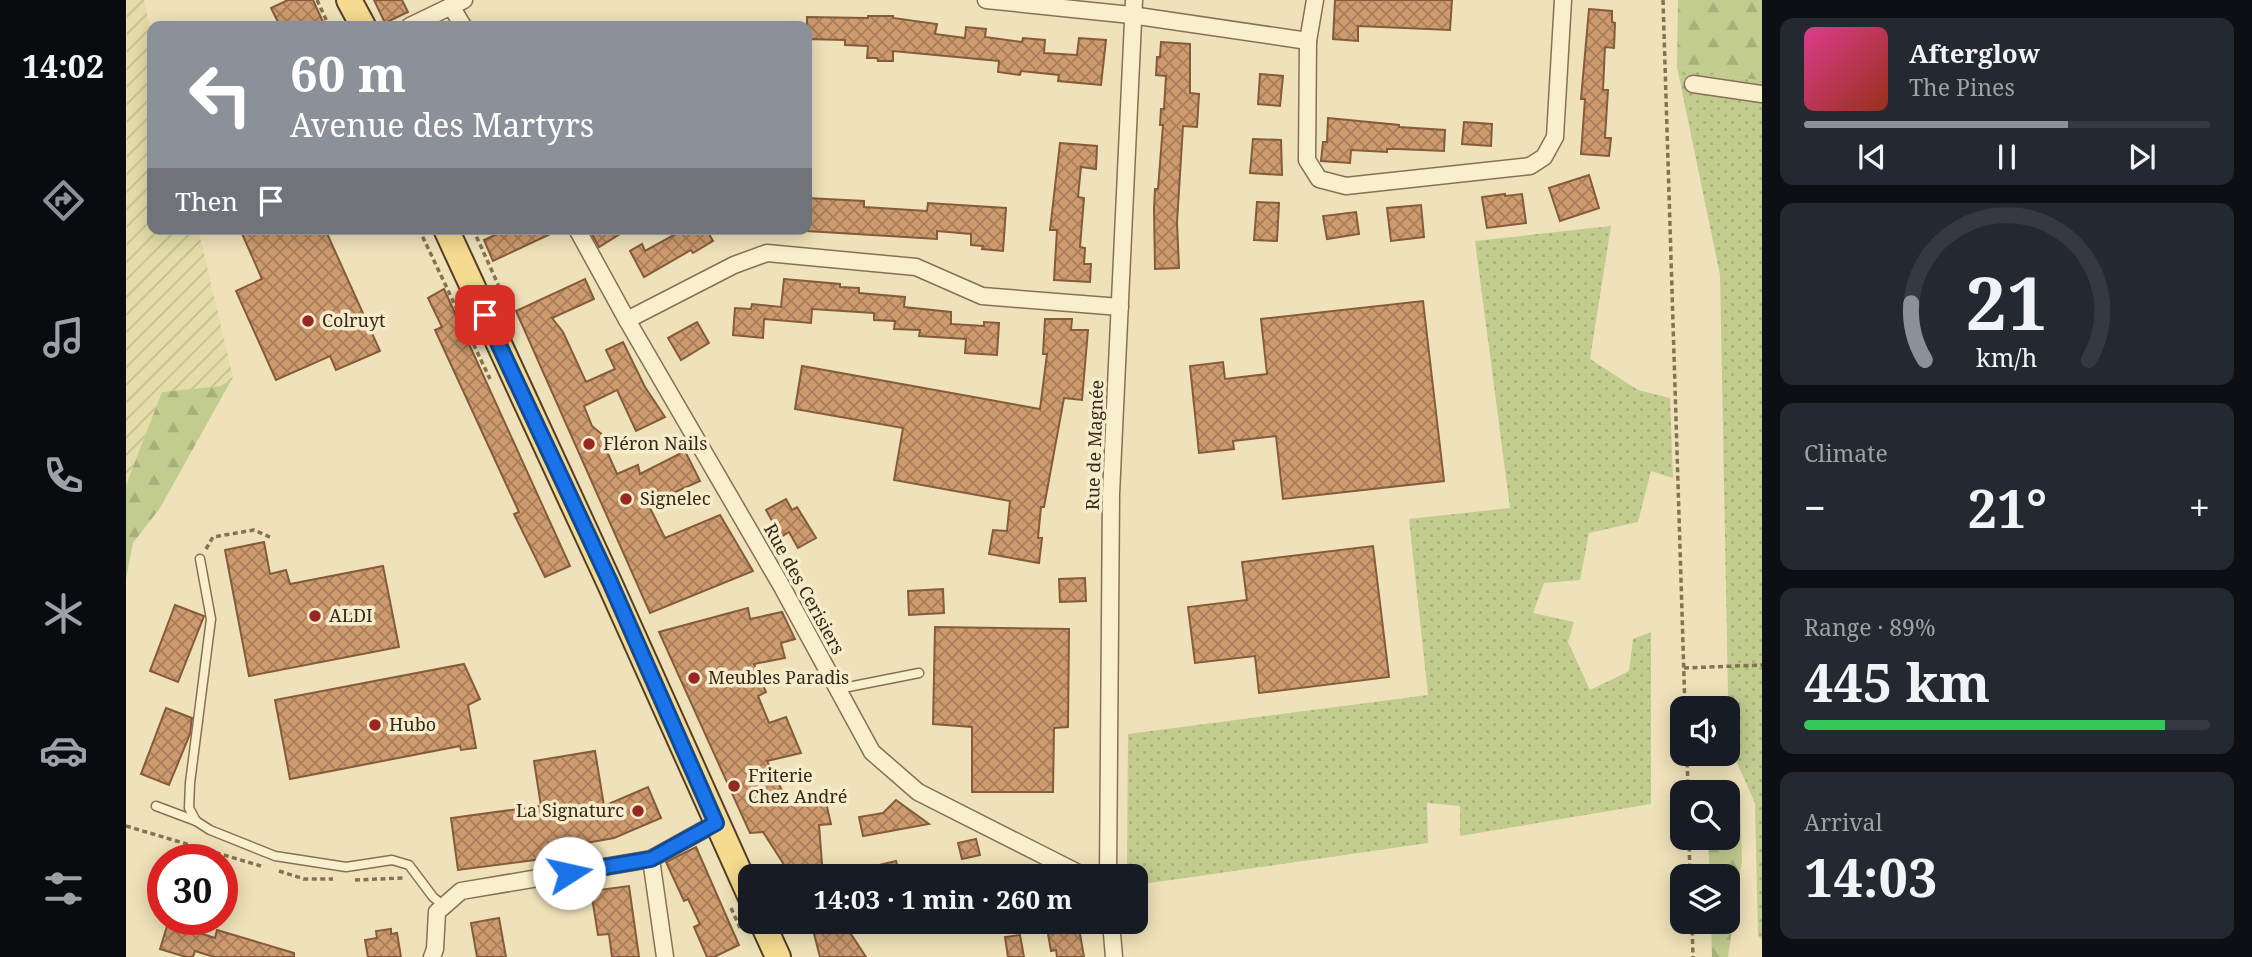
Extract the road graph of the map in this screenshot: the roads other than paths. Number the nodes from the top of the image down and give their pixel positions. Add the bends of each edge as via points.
1 (333, 0) edge
2 (349, 0) edge
3 (985, 0) edge
4 (1315, 0) edge
5 (1563, 0) edge
6 (458, 3) edge
7 (1133, 7) edge
8 (343, 21) edge
9 (360, 21) edge
10 (420, 21) edge
11 (462, 21) edge
12 (1308, 41) junction
13 (1693, 84) dead end
14 (1762, 94) edge
15 (449, 235) edge
16 (580, 235) edge
17 (1120, 307) junction
18 (627, 320) junction
19 (200, 559) road end
20 (919, 673) dead end
21 (838, 689) junction
22 (156, 806) dead end
23 (714, 818) junction
24 (195, 821) junction
25 (651, 859) junction
26 (1060, 864) edge
27 (1108, 864) edge
28 (738, 870) edge
29 (444, 906) junction
30 (767, 934) edge
31 (1112, 934) edge
32 (432, 957) edge
33 (665, 957) edge
34 (778, 957) edge
35 (1114, 957) edge

1 - 8 main road
2 - 9 main road
3 - 7 street
4 - 12 street
5 - 12 street via 1555,137 1544,157 1530,166 1346,186 1319,179 1307,160
6 - 10 street
6 - 11 street
7 - 12 street
7 - 17 street, Rue de Magnée
13 - 14 street
15 - 23 main road
16 - 18 street, Rue des Cerisiers
17 - 18 street via 982,296 916,267 767,253
17 - 27 street, Rue de Magnée via 1111,494
18 - 21 street, Rue des Cerisiers
19 - 24 lane via 211,619 190,783 189,808
20 - 21 lane
21 - 26 street, Rue des Cerisiers via 872,752 918,792
22 - 24 lane
23 - 25 street
23 - 28 main road
24 - 29 lane via 275,856 346,867 392,860 409,865
25 - 29 street via 461,891
25 - 33 street
29 - 32 street via 437,912
30 - 34 main road
31 - 35 street

